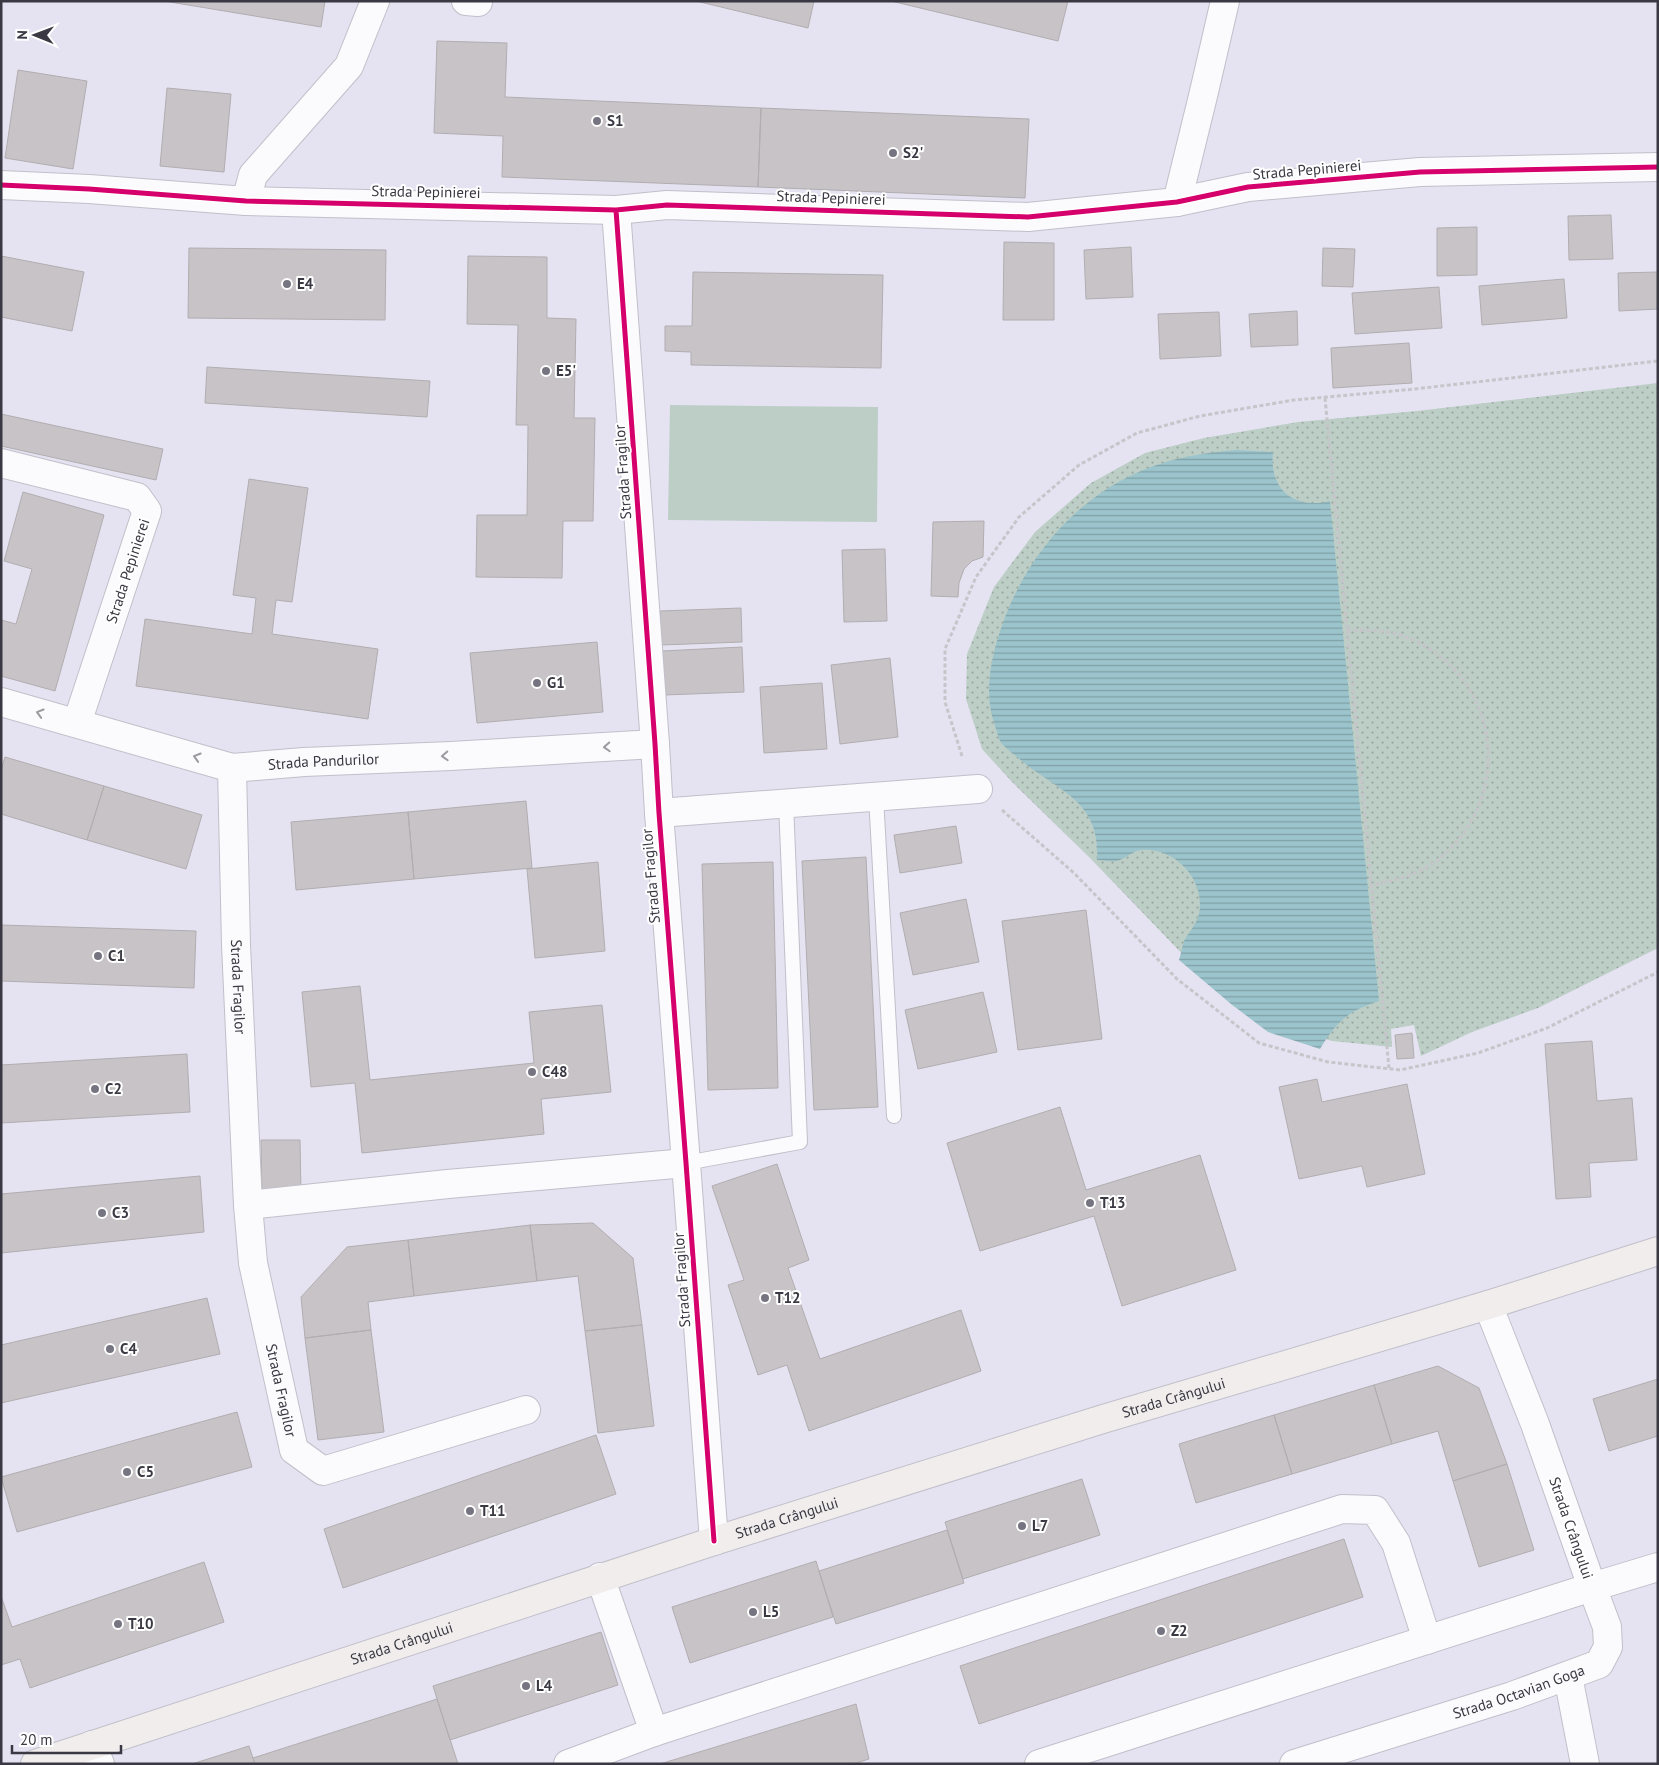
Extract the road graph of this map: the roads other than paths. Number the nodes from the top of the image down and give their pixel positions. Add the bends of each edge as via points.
1 (375, 1) edge
2 (1225, 1) edge
3 (1658, 166) edge
4 (1, 185) edge
5 (246, 201) junction
6 (1177, 202) junction
7 (616, 210) junction
8 (1, 463) edge
9 (1, 702) edge
10 (77, 723) junction
11 (656, 744) junction
12 (232, 768) junction
13 (978, 789) road end
14 (876, 797) junction
15 (786, 803) junction
16 (658, 813) junction
17 (894, 1116) dead end
18 (686, 1163) junction
19 (248, 1205) junction
20 (1658, 1251) edge
21 (1488, 1305) junction
22 (526, 1410) dead end
23 (714, 1541) junction
24 (1658, 1566) edge
25 (600, 1577) junction
26 (1592, 1588) junction
27 (1427, 1640) junction
28 (1568, 1676) junction
29 (654, 1732) junction
30 (96, 1754) edge
31 (35, 1764) edge
32 (568, 1764) edge
33 (1039, 1764) edge
34 (1294, 1764) edge
35 (1584, 1764) edge

1 - 5 street via 349,66 253,175
2 - 6 street
3 - 6 street, Strada Pepinierei via 1420,172 1248,188
4 - 5 street, Strada Pepinierei
5 - 7 street, Strada Pepinierei
6 - 7 street, Strada Pepinierei via 1028,217 667,205
7 - 11 street, Strada Fragilor
8 - 10 street, Strada Pepinierei via 137,497 147,511
10 -> 9 street, Strada Pandurilor
12 -> 10 street, Strada Pandurilor
11 -> 12 street, Strada Pandurilor
11 - 16 street, Strada Fragilor
12 - 19 street, Strada Fragilor
13 - 14 street, Strada Fragilor
14 - 15 street, Strada Fragilor
14 - 17 lane
15 - 16 street, Strada Fragilor
15 - 18 lane via 800,1142
16 - 18 street, Strada Fragilor
18 - 19 street
18 - 23 street, Strada Fragilor
19 - 22 street, Strada Fragilor via 253,1263 294,1450 323,1472
20 - 21 main road, Strada Crângului
21 - 23 main road, Strada Crângului via 1094,1422
21 - 26 street, Strada Crângului via 1535,1424
23 - 25 main road, Strada Crângului
24 - 26 street
25 - 29 street
25 - 30 main road, Strada Crângului
26 - 27 street, Strada Crângului
26 - 28 street, Strada Octavian Goga via 1607,1627 1608,1647 1599,1664
27 - 29 street via 1396,1543 1375,1510 1342,1509
27 - 33 street, Strada Crângului
28 - 34 street, Strada Octavian Goga
28 - 35 street
29 - 32 street
30 - 31 main road, Strada Crângului

